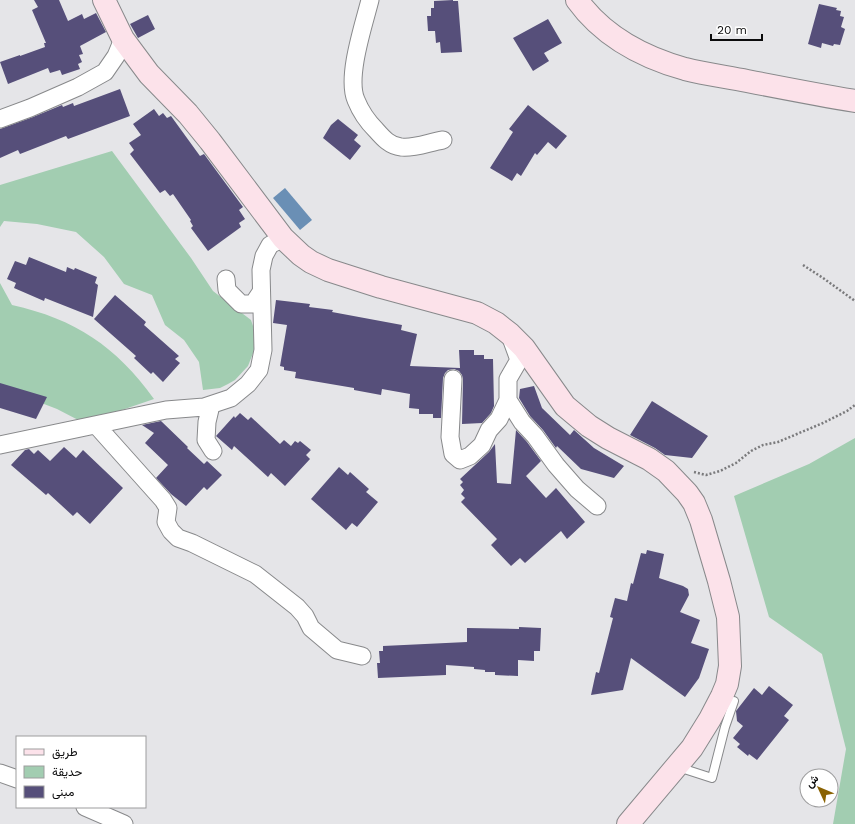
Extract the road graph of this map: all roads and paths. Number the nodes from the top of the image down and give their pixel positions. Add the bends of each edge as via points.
1 (104, 0) edge
2 (370, 0) edge
3 (577, 0) edge
4 (123, 39) junction
5 (855, 102) edge
6 (0, 119) edge
7 (443, 140) dead end
8 (283, 238) junction
9 (803, 266) dead end
10 (226, 279) dead end
11 (261, 292) junction
12 (855, 301) edge
13 (510, 334) junction
14 (453, 378) dead end
15 (508, 400) junction
16 (211, 405) junction
17 (855, 405) edge
18 (96, 424) junction
19 (0, 445) edge
20 (214, 452) dead end
21 (666, 470) junction
22 (597, 506) dead end
23 (362, 656) dead end
24 (734, 701) dead end
25 (676, 766) junction
26 (0, 773) edge
27 (16, 779) edge
28 (87, 808) edge
29 (124, 824) edge
30 (628, 824) edge

1 - 4 street
2 - 7 street via 356,58 353,81 355,99 375,129 396,146 402,148
3 - 5 street via 602,28 626,45 649,56 685,69
4 - 6 street via 105,72 78,87
4 - 8 street via 149,74 210,141
8 - 11 street via 270,245 264,256
8 - 13 street via 301,255 328,270 477,313
9 - 12 path
10 - 11 street via 227,290 241,304 253,304
11 - 16 street via 263,350 259,370 248,384 230,398
13 - 15 street via 519,360 508,379
13 - 21 street via 524,348 565,406 589,426
14 - 15 street via 450,437 453,454 460,460 470,456 482,445
15 - 22 street via 556,465 577,489
16 - 18 street via 166,410
16 - 20 street via 206,440
17 - 21 path via 823,423 778,442 763,445 720,471 706,475
18 - 19 street
18 - 23 street via 163,500 168,508 166,522 178,538 255,574 297,607 305,616 310,628 338,650
21 - 25 street via 687,493 701,520 728,617 730,666 727,684 710,719 692,748
24 - 25 lane via 712,778
25 - 30 street
26 - 27 street
28 - 29 street

